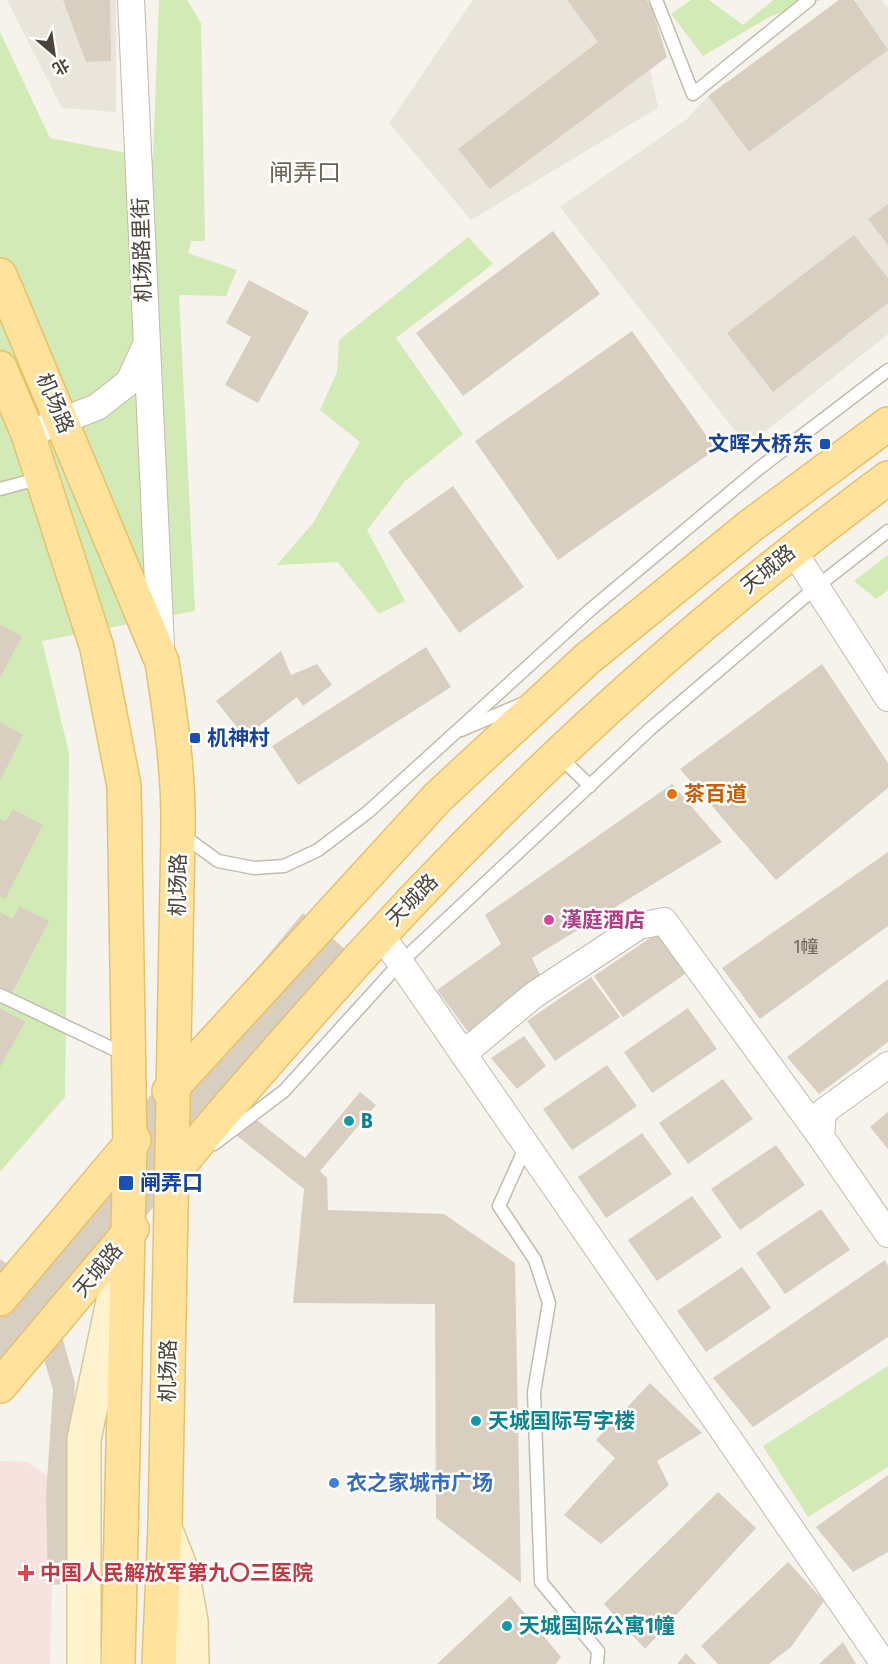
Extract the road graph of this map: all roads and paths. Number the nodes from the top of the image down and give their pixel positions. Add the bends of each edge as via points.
1 (131, 0) edge
2 (656, 0) edge
3 (809, 0) edge
4 (0, 275) edge
5 (146, 344) junction
6 (0, 368) edge
7 (888, 370) edge
8 (63, 421) junction
9 (888, 424) edge
10 (28, 434) junction
11 (42, 477) junction
12 (888, 478) edge
13 (0, 489) edge
14 (888, 531) edge
15 (792, 549) junction
16 (815, 588) junction
17 (162, 662) junction
18 (553, 690) junction
19 (888, 698) edge
20 (451, 734) junction
21 (558, 754) junction
22 (590, 786) junction
23 (178, 832) junction
24 (380, 933) junction
25 (400, 963) junction
26 (0, 995) edge
27 (463, 1054) junction
28 (128, 1056) junction
29 (888, 1065) edge
30 (174, 1084) junction
31 (821, 1137) junction
32 (130, 1146) junction
33 (526, 1146) junction
34 (172, 1175) junction
35 (888, 1234) edge
36 (126, 1236) junction
37 (0, 1299) edge
38 (0, 1386) edge
39 (165, 1528) junction
40 (84, 1664) edge
41 (118, 1664) edge
42 (159, 1664) edge
43 (192, 1664) edge
44 (597, 1664) edge
45 (885, 1664) edge

1 - 5 street, 机场路里街
2 - 3 lane via 693,94
4 - 8 main road, 机场路
5 - 8 street, 机场路里街 via 129,381 97,407
5 - 17 street
6 - 10 main road, 机场路
7 - 20 lane via 758,470 590,610
8 - 10 street, 机场路里街
8 - 17 main road, 机场路
9 - 18 main road, 天城路 via 749,527
10 - 11 main road, 机场路
11 - 13 lane
11 - 28 main road, 机场路 via 97,648 124,786
12 - 15 main road, 天城路
14 - 16 lane
15 - 16 street
15 - 21 main road, 天城路 via 667,653
16 - 19 street
16 - 22 lane via 650,729
17 - 23 main road, 机场路 via 179,790
18 - 20 lane
18 - 30 main road, 天城路 via 438,797
20 - 23 lane via 368,812 318,850 284,866 254,868 218,861
21 - 22 lane
21 - 24 main road, 天城路
22 - 25 lane
23 - 30 main road, 机场路
24 - 25 street
24 - 34 main road, 天城路
25 - 27 street
25 - 34 lane via 284,1091
26 - 28 lane
27 - 31 street via 534,994 639,926 664,921
27 - 33 street
28 - 32 main road, 机场路
29 - 31 street via 823,1112
30 - 32 main road, 天城路
30 - 34 main road, 机场路
31 - 35 street
32 - 36 main road, 机场路
32 - 37 main road, 天城路
33 - 44 lane via 499,1206 535,1260 549,1303 534,1392 541,1582 598,1651
33 - 45 street
34 - 36 main road, 天城路
34 - 39 main road, 机场路
36 - 38 main road, 天城路
36 - 40 main road, 机场路 via 84,1439
36 - 41 main road, 机场路
39 - 42 main road, 机场路
39 - 43 main road, 机场路 via 182,1571 191,1621

